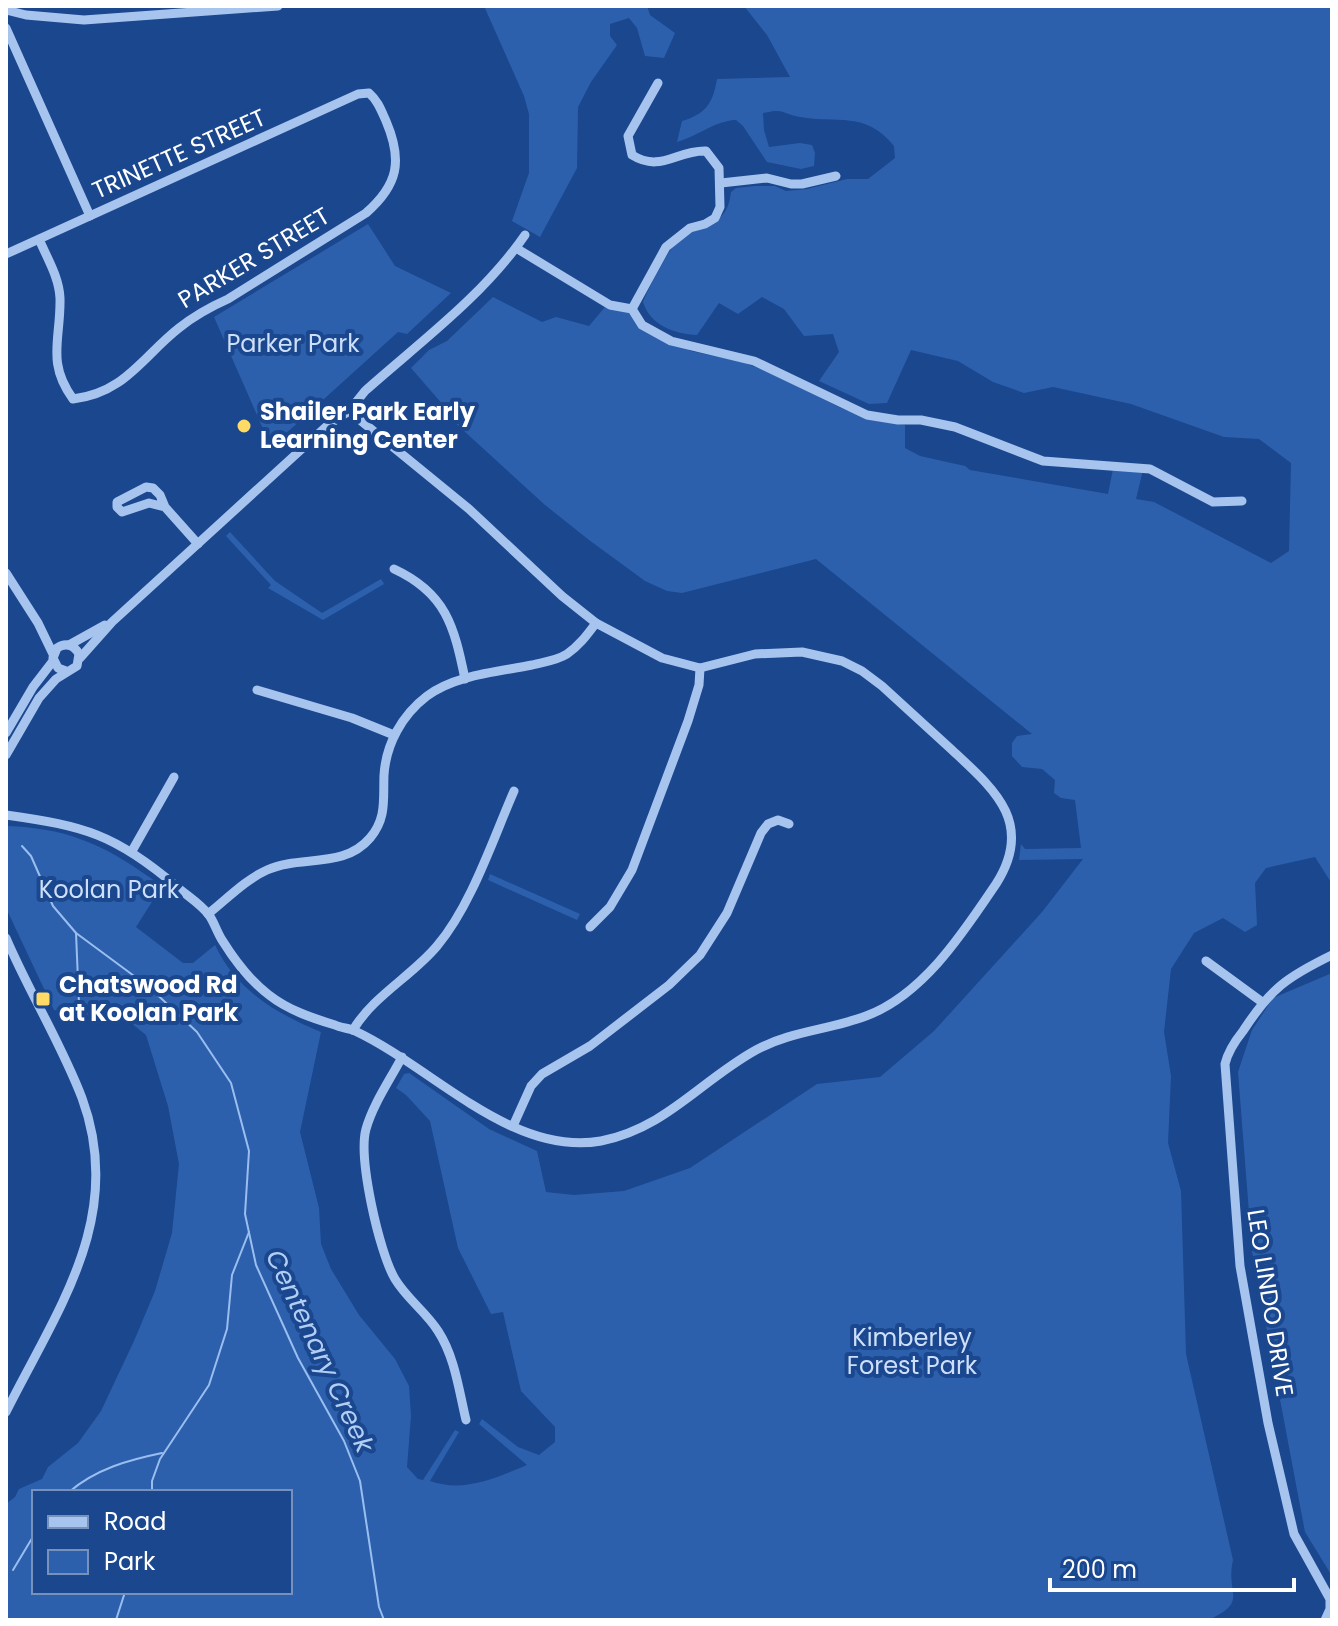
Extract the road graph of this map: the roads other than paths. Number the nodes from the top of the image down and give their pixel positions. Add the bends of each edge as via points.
1 (278, 6) edge
2 (6, 10) edge
3 (154, 10) edge
4 (6, 28) edge
5 (658, 83) dead end
6 (369, 93) joint
7 (836, 176) dead end
8 (721, 183) junction
9 (90, 216) junction
10 (525, 235) dead end
11 (39, 239) junction
12 (516, 248) junction
13 (6, 254) edge
14 (632, 309) junction
15 (349, 411) junction
16 (1242, 501) dead end
17 (165, 507) junction
18 (198, 544) junction
19 (394, 569) dead end
20 (6, 573) edge
21 (112, 622) junction
22 (38, 623) junction
23 (596, 623) junction
24 (66, 645) junction
25 (53, 658) junction
26 (80, 658) junction
27 (700, 668) junction
28 (66, 671) junction
29 (465, 679) junction
30 (257, 690) dead end
31 (6, 733) edge
32 (394, 735) junction
33 (7, 752) edge
34 (174, 777) dead end
35 (514, 791) dead end
36 (6, 815) edge
37 (789, 824) dead end
38 (132, 851) junction
39 (208, 914) junction
40 (590, 927) dead end
41 (7, 942) edge
42 (1332, 955) edge
43 (1206, 961) dead end
44 (1262, 1002) junction
45 (353, 1030) junction
46 (402, 1057) junction
47 (513, 1126) junction
48 (6, 1412) edge
49 (466, 1420) dead end
50 (1330, 1609) edge
51 (1325, 1620) edge

1 - 3 street
2 - 3 street via 84,20
4 - 9 street
5 - 8 street via 628,136 632,155 654,164 685,152 706,151 719,168
6 - 9 street, TRINETTE STREET
6 - 11 street, PARKER STREET via 377,101 396,154 395,174 381,200 203,311 138,369 86,398 73,399 56,367 60,297
7 - 8 street via 802,184 767,178
8 - 14 street via 715,218 690,228 666,247
9 - 11 street, TRINETTE STREET
10 - 12 street
11 - 13 street, TRINETTE STREET
12 - 14 street via 610,305
12 - 15 street
14 - 16 street via 642,325 671,341 754,361 867,415 955,427 1043,461 1150,469 1213,502
15 - 18 street
15 - 23 street
17 - 17 street via 149,503 122,512 117,502 149,487
17 - 18 street
18 - 21 street
19 - 29 street via 414,579 444,609
20 - 22 street
21 - 24 street
21 - 26 street
22 - 24 street
22 - 25 street
23 - 27 street via 662,658
23 - 29 street via 557,659
24 - 25 street via 57,648
24 - 26 street
25 - 28 street
25 - 31 street
26 - 28 street
27 - 40 street via 688,721 632,870 610,907
27 - 47 street via 782,651 823,656 862,671 993,789 1009,820 1007,865 938,962 889,1005 760,1048 643,1129 573,1143 540,1138
28 - 33 street via 34,704
29 - 32 street via 424,698
30 - 32 street
32 - 39 street via 380,824 361,847 340,858 268,870
34 - 38 street
35 - 45 street via 448,932
36 - 38 street via 84,829
37 - 47 street via 778,820 761,833 727,913 700,955 590,1046 542,1074
38 - 39 street
39 - 45 street via 242,969 271,997
41 - 48 street via 81,1096 94,1143 97,1191 80,1262
42 - 44 street, LEO LINDO DRIVE via 1288,978
43 - 44 street
44 - 50 street, LEO LINDO DRIVE via 1225,1064 1240,1266 1294,1534 1326,1590
45 - 46 street
46 - 47 street via 486,1114
46 - 49 street via 372,1113 364,1153 385,1258 395,1279 438,1332
50 - 51 street

